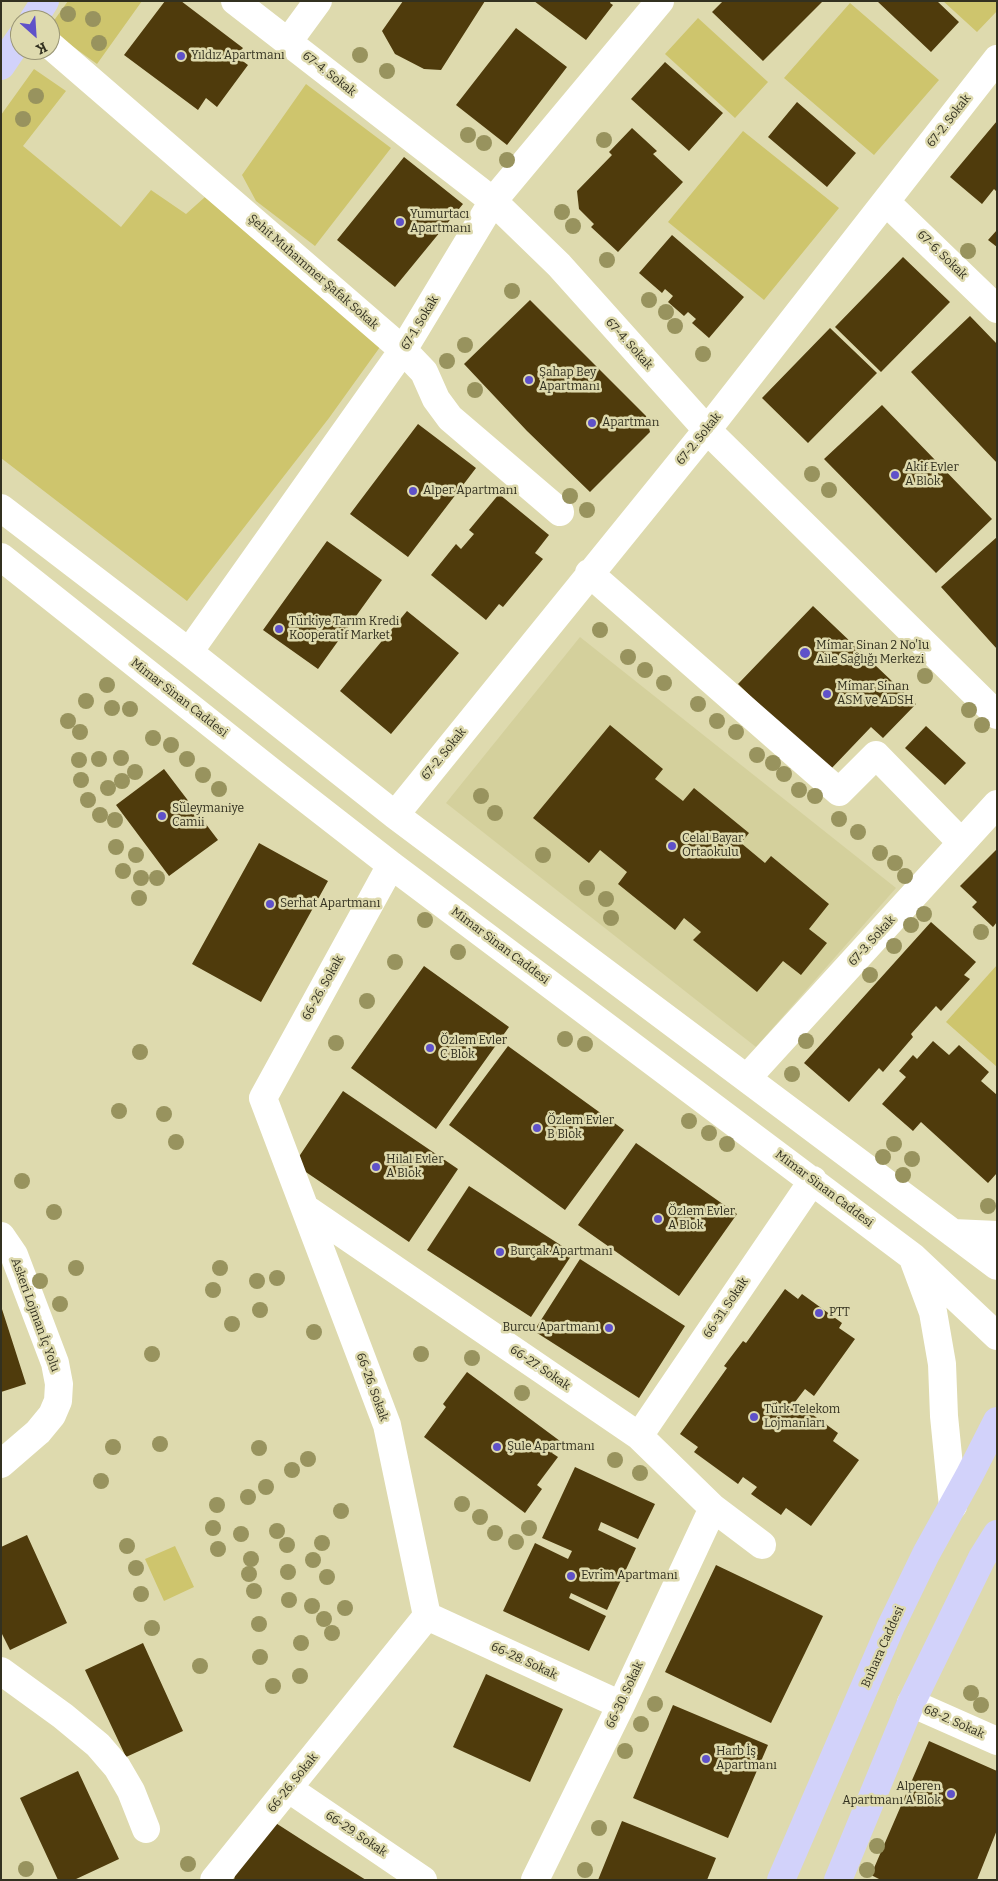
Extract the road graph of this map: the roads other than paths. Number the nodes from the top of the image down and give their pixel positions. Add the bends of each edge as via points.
1 (235, 1) edge
2 (318, 1) edge
3 (660, 1) edge
4 (288, 42) junction
5 (10, 53) edge
6 (60, 54) edge
7 (997, 59) edge
8 (1, 66) edge
9 (494, 201) junction
10 (886, 202) junction
11 (997, 308) edge
12 (404, 350) junction
13 (707, 430) junction
14 (1, 508) edge
15 (560, 512) dead end
16 (1, 557) edge
17 (590, 573) junction
18 (188, 652) junction
19 (997, 716) edge
20 (997, 804) edge
21 (395, 815) junction
22 (961, 842) junction
23 (391, 864) junction
24 (748, 1078) junction
25 (813, 1180) junction
26 (305, 1208) junction
27 (953, 1233) junction
28 (997, 1235) edge
29 (1, 1236) edge
30 (913, 1257) junction
31 (997, 1266) edge
32 (997, 1336) edge
33 (997, 1421) edge
34 (639, 1436) junction
35 (1, 1464) edge
36 (952, 1506) junction
37 (713, 1508) junction
38 (997, 1534) edge
39 (762, 1545) dead end
40 (427, 1616) junction
41 (1, 1671) edge
42 (911, 1703) junction
43 (621, 1705) junction
44 (997, 1741) edge
45 (289, 1789) junction
46 (146, 1829) dead end
47 (214, 1880) edge
48 (423, 1880) edge
49 (535, 1880) edge
50 (781, 1880) edge
51 (838, 1880) edge

1 - 4 street, 67-4. Sokak
2 - 4 street
3 - 9 street, 67-1. Sokak
4 - 9 street, 67-4. Sokak
5 - 8 main road
6 - 12 street, Şehit Muhammer Şafak Sokak
7 - 10 street, 67-2. Sokak
9 - 12 street, 67-1. Sokak
9 - 13 street, 67-4. Sokak via 559,265
10 - 11 street, 67-6. Sokak
10 - 13 street, 67-2. Sokak
12 - 15 street, Şehit Muhammer Şafak Sokak via 424,372 436,399 450,418
12 - 18 street, 67-1. Sokak
13 - 17 street, 67-2. Sokak
13 - 19 street, 67-4. Sokak
14 - 18 street
16 - 23 street, Mimar Sinan Caddesi
17 - 21 street, 67-2. Sokak
17 - 22 street via 838,792 876,755
18 - 21 street
20 - 22 street, 67-3. Sokak
21 - 24 street
22 - 24 street, 67-3. Sokak
23 - 25 street, Mimar Sinan Caddesi
23 - 26 street, 66-26. Sokak via 262,1098
24 - 27 street
25 - 30 street, Mimar Sinan Caddesi
25 - 34 street, 66-31. Sokak
26 - 34 street, 66-27. Sokak
26 - 40 street, 66-26. Sokak via 387,1425
27 - 28 street
27 - 31 street
29 - 35 street, Askeri Lojman İç Yolu via 14,1255 56,1363 59,1384 58,1401 52,1415 38,1432
30 - 32 street, Mimar Sinan Caddesi
30 - 36 street via 933,1312 942,1364
33 - 36 main road, Buhara Caddesi
34 - 37 street, 66-27. Sokak
36 - 50 main road, Buhara Caddesi via 891,1626
37 - 39 street, 66-27. Sokak
37 - 43 street, 66-30. Sokak
38 - 42 main road
40 - 43 street, 66-28. Sokak
40 - 45 street, 66-26. Sokak
41 - 46 street via 98,1745 117,1767
42 - 44 street, 68-2. Sokak
42 - 51 main road
43 - 49 street, 66-30. Sokak
45 - 47 street, 66-26. Sokak
45 - 48 street, 66-29. Sokak

